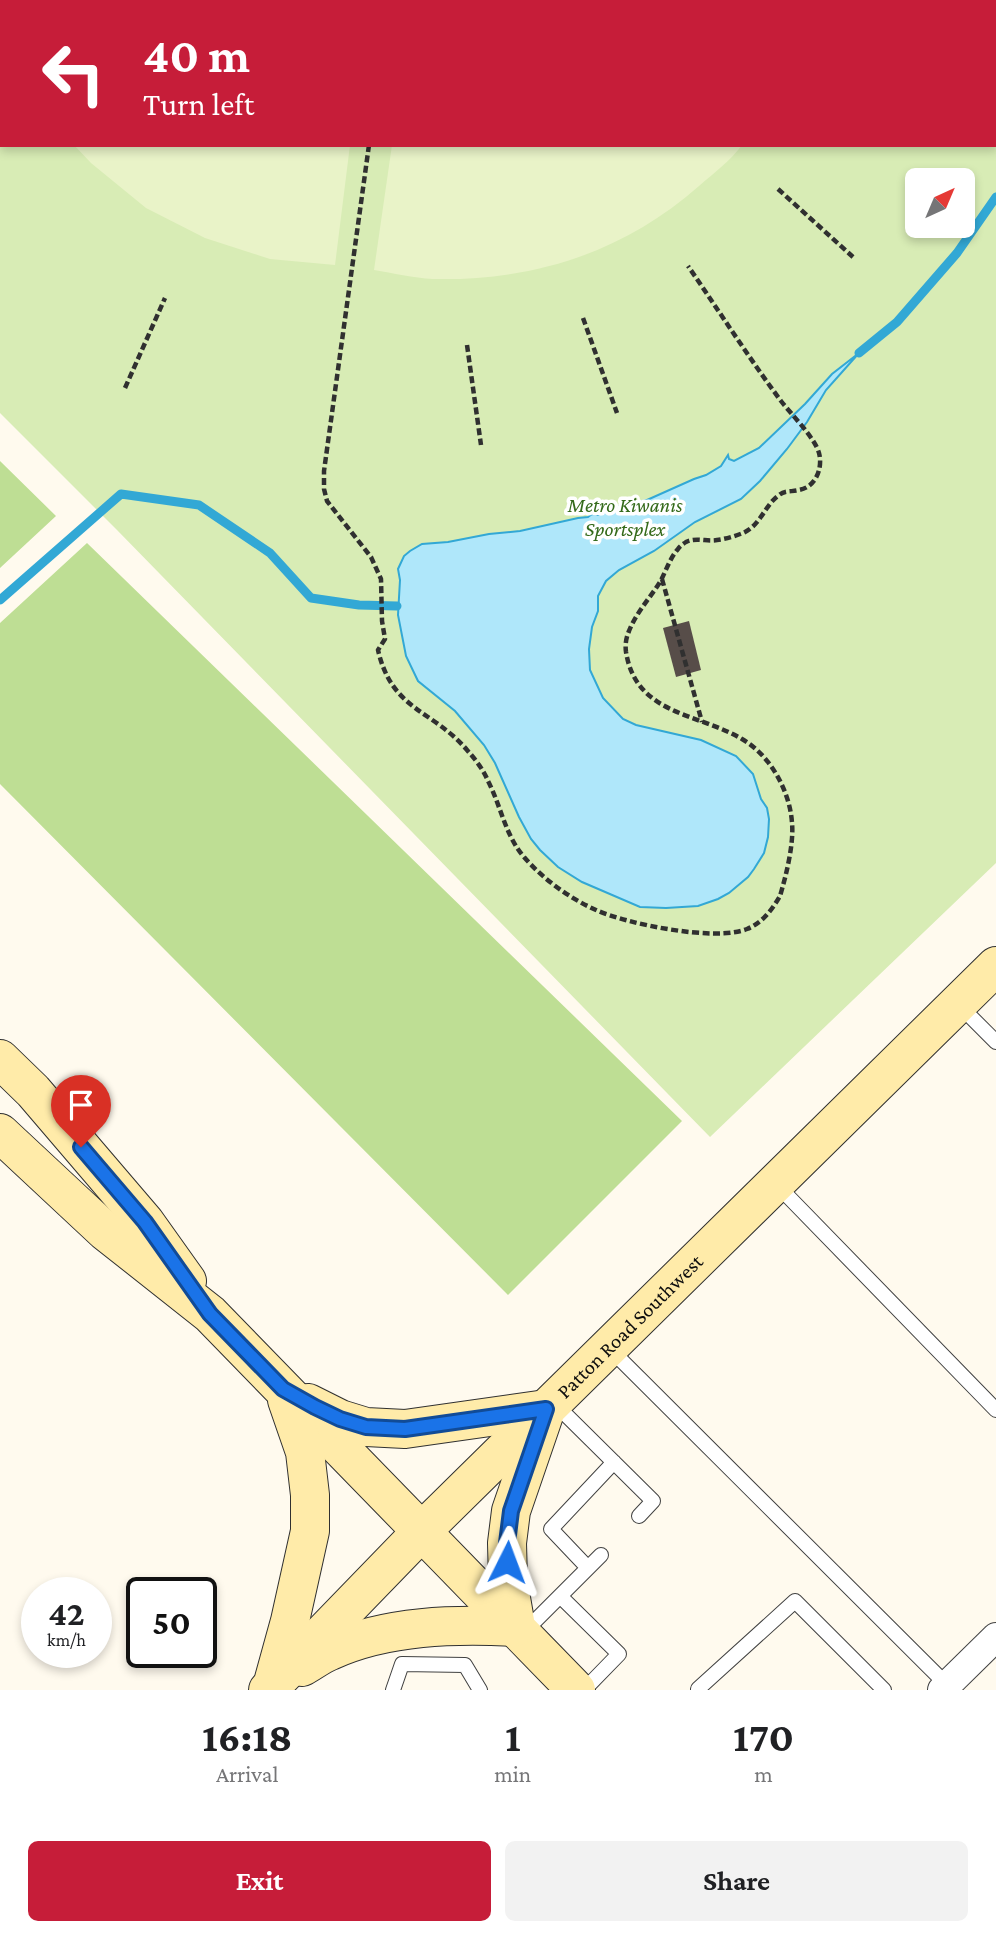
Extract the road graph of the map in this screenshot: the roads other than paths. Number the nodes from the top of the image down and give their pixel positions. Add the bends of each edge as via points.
1 (996, 967) edge
2 (958, 1004) junction
3 (996, 1042) edge
4 (0, 1059) edge
5 (0, 1133) edge
6 (776, 1184) junction
7 (210, 1314) junction
8 (609, 1348) junction
9 (283, 1389) junction
10 (550, 1405) junction
11 (996, 1410) edge
12 (614, 1462) junction
13 (639, 1516) dead end
14 (422, 1531) junction
15 (601, 1555) dead end
16 (588, 1568) junction
17 (560, 1596) junction
18 (519, 1630) junction
19 (996, 1637) edge
20 (270, 1687) edge
21 (570, 1687) edge
22 (945, 1688) edge
23 (393, 1690) edge
24 (480, 1690) edge
25 (698, 1690) edge
26 (884, 1690) edge

1 - 2 main road, Patton Road Southwest
2 - 3 lane
2 - 6 main road, Patton Road Southwest
4 - 7 main road via 145,1222
5 - 7 main road via 105,1231
6 - 8 main road, Patton Road Southwest
6 - 11 lane
7 - 9 main road
8 - 10 main road, Patton Road Southwest
8 - 22 lane
9 - 10 main road via 340,1419 366,1427 405,1429
9 - 14 main road
9 - 20 main road via 306,1452 310,1531
10 - 12 lane
10 - 14 main road, Patton Road Southwest
10 - 18 main road via 511,1511 508,1532 508,1581
12 - 13 lane via 653,1501
12 - 16 lane via 551,1530
14 - 18 main road
14 - 20 main road, Patton Road Southwest
15 - 16 lane
16 - 17 lane
17 - 18 lane
17 - 21 lane via 619,1654
18 - 20 main road via 476,1625 365,1638 329,1651
18 - 21 main road
19 - 22 street
23 - 24 lane via 402,1664 465,1665
25 - 26 lane via 795,1601

